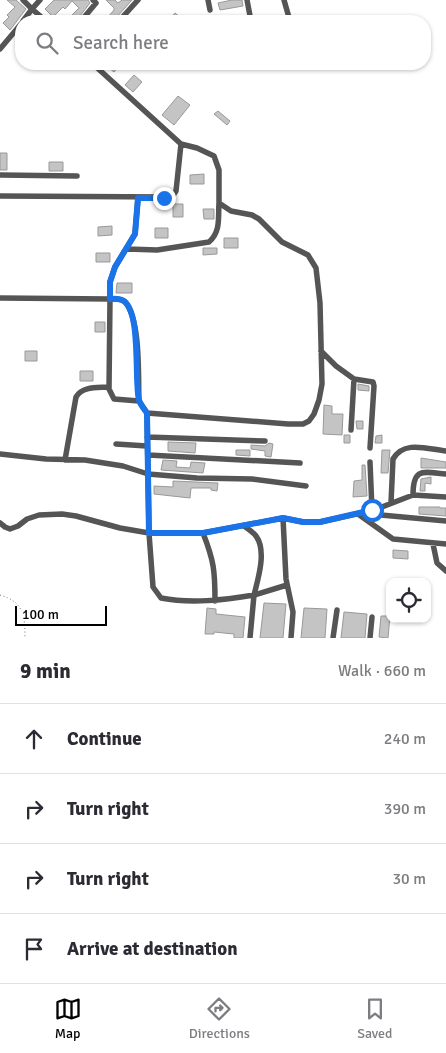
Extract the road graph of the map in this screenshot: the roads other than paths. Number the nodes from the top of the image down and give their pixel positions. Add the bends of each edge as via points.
1 (22, 0) edge
2 (40, 0) edge
3 (138, 0) edge
4 (208, 0) edge
5 (247, 0) edge
6 (284, 0) edge
7 (96, 1) edge
8 (32, 9) junction
9 (210, 10) dead end
10 (28, 15) edge
11 (39, 15) edge
12 (86, 15) edge
13 (124, 15) edge
14 (250, 15) edge
15 (288, 15) edge
16 (15, 31) edge
17 (0, 49) edge
18 (100, 70) edge
19 (181, 144) junction
20 (0, 175) edge
21 (77, 176) dead end
22 (0, 196) edge
23 (138, 198) junction
24 (219, 203) junction
25 (127, 249) junction
26 (0, 298) edge
27 (110, 299) junction
28 (321, 351) junction
29 (354, 379) junction
30 (109, 387) junction
31 (139, 401) junction
32 (147, 413) junction
33 (351, 430) dead end
34 (147, 437) junction
35 (265, 441) dead end
36 (116, 444) dead end
37 (147, 446) junction
38 (370, 448) dead end
39 (446, 451) edge
40 (0, 454) edge
41 (148, 455) junction
42 (65, 460) junction
43 (370, 462) dead end
44 (300, 463) dead end
45 (148, 474) junction
46 (446, 474) edge
47 (306, 486) dead end
48 (413, 495) junction
49 (446, 497) edge
50 (391, 503) junction
51 (373, 510) junction
52 (358, 514) junction
53 (283, 518) junction
54 (446, 521) edge
55 (0, 523) edge
56 (244, 526) junction
57 (149, 533) junction
58 (203, 533) junction
59 (433, 544) junction
60 (446, 544) edge
61 (446, 571) edge
62 (287, 585) junction
63 (254, 595) junction
64 (216, 601) junction
65 (337, 610) dead end
66 (372, 617) dead end
67 (250, 638) edge
68 (291, 638) edge
69 (334, 638) edge
70 (370, 638) edge

1 - 8 street
2 - 8 street
3 - 13 street
4 - 9 street
5 - 14 street
6 - 15 street
7 - 12 street
8 - 10 street
8 - 11 street
16 - 17 street
18 - 19 street
19 - 23 street via 174,194 164,198
19 - 24 street via 214,156 219,170
20 - 21 street
22 - 23 street
23 - 25 street via 135,234
24 - 25 street via 218,230 209,242 158,250
24 - 28 street via 231,211 259,219 282,242 308,255 316,268
25 - 27 street via 115,267 110,282
26 - 27 street
27 - 30 street
27 - 31 street via 124,301 133,318
28 - 29 street
28 - 32 street via 320,400 314,414 303,424
29 - 33 street
29 - 38 street via 373,382 374,386
30 - 31 street via 114,399
30 - 42 street via 79,392
31 - 32 street
32 - 34 street
34 - 35 street
34 - 37 street
36 - 37 street
37 - 41 street
39 - 50 street via 408,447 396,453 392,459
40 - 42 street
41 - 44 street
41 - 45 street
42 - 45 street via 104,463
43 - 51 street
45 - 47 street via 252,479
45 - 57 street
46 - 48 street via 419,474 413,481
48 - 49 street
48 - 50 street
50 - 51 street
51 - 52 street
51 - 54 street via 381,515
52 - 53 street via 320,522
52 - 59 street via 393,540
53 - 56 street
53 - 62 street
55 - 57 street via 10,529 39,515 62,514
56 - 58 street
56 - 63 street via 260,545
57 - 58 street
57 - 64 street via 153,587 160,598
58 - 64 street via 216,572
59 - 60 street
59 - 61 street via 437,562
62 - 63 street
62 - 68 street via 293,612
63 - 64 street
63 - 67 street
65 - 69 street
66 - 70 street

